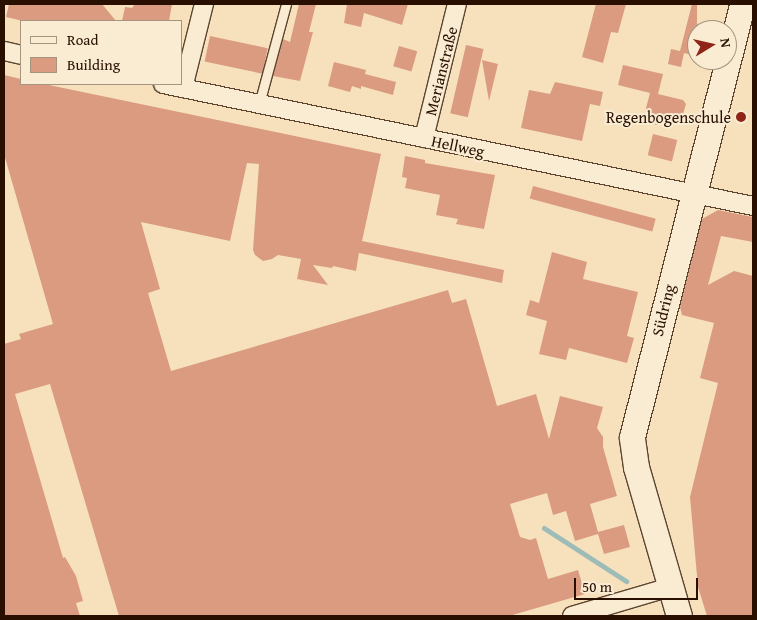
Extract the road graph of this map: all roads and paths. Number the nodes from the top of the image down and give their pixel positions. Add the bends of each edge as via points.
1 (204, 4) edge
2 (286, 4) edge
3 (457, 4) edge
4 (742, 4) edge
5 (4, 51) edge
6 (20, 55) edge
7 (168, 85) edge
8 (183, 88) junction
9 (259, 104) junction
10 (424, 138) junction
11 (693, 193) junction
12 (753, 206) edge
13 (670, 586) junction
14 (572, 616) edge
15 (678, 616) edge

1 - 8 street
2 - 9 lane
3 - 10 street, Merianstraße
4 - 11 main road, Südring
5 - 6 street
7 - 8 street, Hellweg
8 - 9 street, Hellweg
9 - 10 street, Hellweg
10 - 11 street, Hellweg
11 - 12 street, Hellweg
11 - 13 main road, Südring via 632,436 636,467
13 - 14 street
13 - 15 main road, Südring

